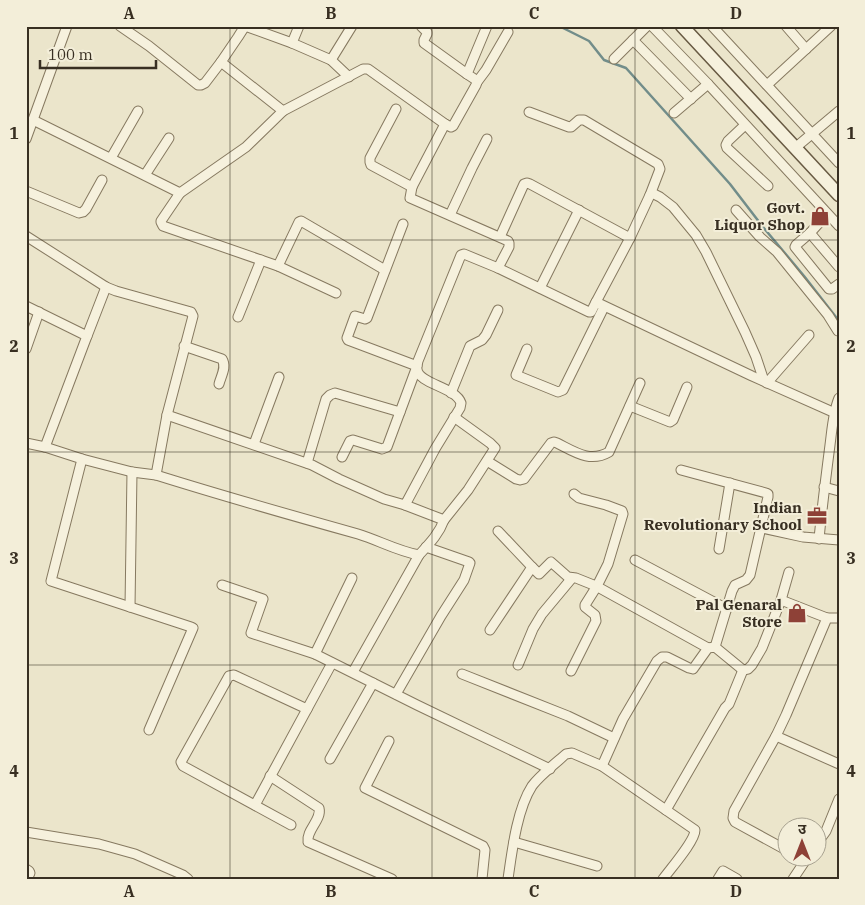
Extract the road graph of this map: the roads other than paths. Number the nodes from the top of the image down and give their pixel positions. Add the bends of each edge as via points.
1 (67, 26) edge
2 (120, 26) edge
3 (245, 26) edge
4 (299, 26) edge
5 (352, 26) edge
6 (421, 26) edge
7 (487, 26) edge
8 (647, 26) edge
9 (652, 26) edge
10 (682, 26) edge
11 (712, 26) edge
12 (786, 26) edge
13 (831, 26) edge
14 (508, 32) dead end
15 (633, 40) junction
16 (292, 43) junction
17 (806, 49) junction
18 (614, 59) dead end
19 (331, 60) junction
20 (221, 62) junction
21 (467, 74) junction
22 (349, 77) junction
23 (477, 82) junction
24 (708, 84) junction
25 (766, 85) junction
26 (691, 98) junction
27 (396, 109) dead end
28 (138, 111) dead end
29 (283, 111) junction
30 (529, 112) dead end
31 (839, 112) edge
32 (674, 113) dead end
33 (33, 120) junction
34 (445, 124) junction
35 (745, 125) junction
36 (812, 134) junction
37 (169, 138) dead end
38 (487, 139) dead end
39 (26, 140) edge
40 (795, 148) junction
41 (111, 158) junction
42 (839, 163) edge
43 (144, 175) junction
44 (102, 180) dead end
45 (768, 186) dead end
46 (412, 187) junction
47 (26, 191) edge
48 (180, 192) junction
49 (650, 195) junction
50 (839, 195) edge
51 (579, 210) junction
52 (736, 210) dead end
53 (450, 214) junction
54 (827, 214) junction
55 (403, 224) dead end
56 (839, 226) edge
57 (810, 233) junction
58 (26, 236) edge
59 (500, 236) junction
60 (630, 238) junction
61 (261, 260) junction
62 (278, 266) junction
63 (839, 267) edge
64 (498, 268) junction
65 (385, 270) junction
66 (839, 284) edge
67 (106, 287) junction
68 (540, 288) junction
69 (336, 293) dead end
70 (600, 305) junction
71 (26, 306) edge
72 (498, 310) dead end
73 (39, 312) junction
74 (238, 317) dead end
75 (838, 332) edge
76 (809, 335) dead end
77 (87, 336) junction
78 (184, 346) junction
79 (26, 349) edge
80 (527, 349) dead end
81 (417, 367) junction
82 (279, 378) dead end
83 (765, 382) junction
84 (640, 383) dead end
85 (219, 384) dead end
86 (687, 387) dead end
87 (451, 393) junction
88 (839, 398) edge
89 (630, 406) junction
90 (400, 412) junction
91 (835, 413) junction
92 (167, 415) junction
93 (454, 417) junction
94 (26, 443) edge
95 (254, 444) junction
96 (45, 447) junction
97 (342, 457) dead end
98 (82, 459) junction
99 (487, 461) junction
100 (307, 463) junction
101 (681, 470) dead end
102 (132, 472) junction
103 (156, 475) junction
104 (730, 483) junction
105 (824, 487) junction
106 (839, 491) edge
107 (574, 494) dead end
108 (405, 505) junction
109 (444, 520) junction
110 (762, 528) junction
111 (498, 531) dead end
112 (819, 539) junction
113 (839, 540) edge
114 (426, 547) junction
115 (719, 549) dead end
116 (419, 555) junction
117 (635, 560) dead end
118 (532, 567) junction
119 (789, 572) dead end
120 (352, 578) dead end
121 (572, 578) junction
122 (222, 585) dead end
123 (597, 586) junction
124 (780, 600) junction
125 (130, 607) junction
126 (727, 609) junction
127 (827, 618) junction
128 (839, 618) edge
129 (490, 630) dead end
130 (712, 648) junction
131 (314, 654) junction
132 (332, 663) junction
133 (518, 665) dead end
134 (743, 670) junction
135 (571, 671) dead end
136 (353, 672) junction
137 (462, 674) dead end
138 (373, 682) junction
139 (396, 694) junction
140 (307, 709) junction
141 (149, 730) dead end
142 (776, 736) junction
143 (614, 738) junction
144 (389, 741) dead end
145 (330, 759) dead end
146 (839, 764) edge
147 (602, 766) junction
148 (550, 768) junction
149 (270, 776) junction
150 (839, 799) edge
151 (255, 805) junction
152 (666, 810) junction
153 (291, 825) dead end
154 (828, 825) edge
155 (26, 832) edge
156 (514, 842) junction
157 (778, 846) edge
158 (598, 866) dead end
159 (26, 869) edge
160 (27, 879) edge
161 (188, 879) edge
162 (392, 879) edge
163 (482, 879) edge
164 (508, 879) edge
165 (663, 879) edge
166 (718, 879) edge
167 (737, 879) edge

1 - 33 street
2 - 20 street via 198,85 205,83
3 - 16 street
3 - 20 street
4 - 16 street
5 - 19 street
6 - 21 street via 427,32 424,43
7 - 21 street
8 - 15 street
9 - 24 street
10 - 40 main road
11 - 25 street
12 - 17 street
13 - 17 street
14 - 23 street
15 - 18 street
15 - 26 street
16 - 19 street
17 - 25 street
19 - 22 street
20 - 29 street
21 - 23 street
22 - 29 street
22 - 34 street via 368,69
23 - 34 street via 453,126
24 - 26 street
24 - 35 street
25 - 36 street
26 - 32 street
27 - 46 street via 370,162
28 - 41 street
29 - 48 street via 246,147
30 - 49 street via 569,127 584,120 658,164 660,169
31 - 36 street
33 - 39 street
33 - 41 street
34 - 46 street
35 - 45 street via 728,142 727,148
35 - 54 street
36 - 40 street
36 - 42 street
37 - 43 street
38 - 53 street
40 - 50 main road
41 - 43 street
43 - 48 street
44 - 47 street via 86,209 79,213
46 - 53 street via 410,198
48 - 61 street via 162,224
49 - 60 street
49 - 83 street via 660,197 673,207 696,235 749,340
51 - 59 street via 527,183
51 - 60 street
51 - 68 street
52 - 75 street via 777,252
53 - 59 street
54 - 56 street
54 - 57 street
55 - 65 street
57 - 63 street
57 - 66 street via 796,245 796,249 829,289
58 - 67 street
59 - 64 street via 508,240 510,247
60 - 70 street
61 - 62 street
61 - 74 street
62 - 65 street via 301,221
62 - 69 street
64 - 68 street
64 - 81 street via 469,255 461,255
65 - 81 street via 367,318 355,316 348,339
67 - 77 street
67 - 78 street via 191,312 193,316
68 - 70 street via 589,312
70 - 80 street via 561,392 516,375
70 - 83 street
71 - 73 street
72 - 87 street via 486,335 470,346
73 - 77 street
73 - 79 street
76 - 83 street
77 - 96 street
78 - 85 street via 222,360 224,366
78 - 92 street
81 - 87 street via 418,374
81 - 90 street
82 - 95 street
83 - 91 street
84 - 89 street
86 - 89 street via 670,422
87 - 93 street via 458,396 461,403
88 - 91 street
89 - 99 street via 609,452 603,456 583,456 554,442 520,480
90 - 97 street via 387,447 382,449 353,440
90 - 100 street via 335,393 330,395 326,399
91 - 105 street
92 - 95 street
92 - 103 street
93 - 99 street via 495,447
93 - 108 street
94 - 96 street
95 - 100 street
96 - 98 street
98 - 102 street
98 - 125 street via 51,581
99 - 109 street
100 - 108 street via 384,499
101 - 104 street
102 - 103 street
102 - 125 street
103 - 116 street
104 - 110 street via 768,494
104 - 115 street
105 - 106 street
105 - 112 street
107 - 123 street via 623,513 608,564
108 - 109 street
109 - 114 street
110 - 112 street
110 - 126 street via 750,575 735,585
111 - 118 street
112 - 113 street
114 - 116 street
114 - 139 street via 470,563 464,580
116 - 136 street
117 - 126 street
118 - 121 street via 539,574 551,562
118 - 129 street
119 - 124 street
120 - 131 street
121 - 123 street
121 - 133 street via 542,614
122 - 131 street via 262,598 251,633
123 - 130 street
123 - 135 street via 585,606 595,615 596,621
124 - 127 street
124 - 134 street via 762,648 752,665
125 - 141 street via 193,628
126 - 130 street
127 - 128 street
127 - 142 street
130 - 134 street
130 - 143 street via 692,669 666,657 657,661 622,718
131 - 132 street
132 - 136 street
132 - 140 street
134 - 152 street via 729,704
136 - 138 street
137 - 143 street
138 - 139 street
138 - 145 street
139 - 148 street
140 - 149 street
140 - 151 street via 230,675 181,762
142 - 146 street
142 - 157 street via 742,795 733,818
143 - 147 street
144 - 163 street via 365,788 483,846
147 - 148 street via 569,753
147 - 152 street
148 - 156 street via 533,784 525,799
149 - 151 street
149 - 162 street via 319,808 308,842
150 - 154 street
151 - 153 street
152 - 165 street via 696,831
155 - 161 street via 99,844 135,854
156 - 158 street
156 - 164 street
159 - 160 street via 30,873
166 - 167 street via 723,871

